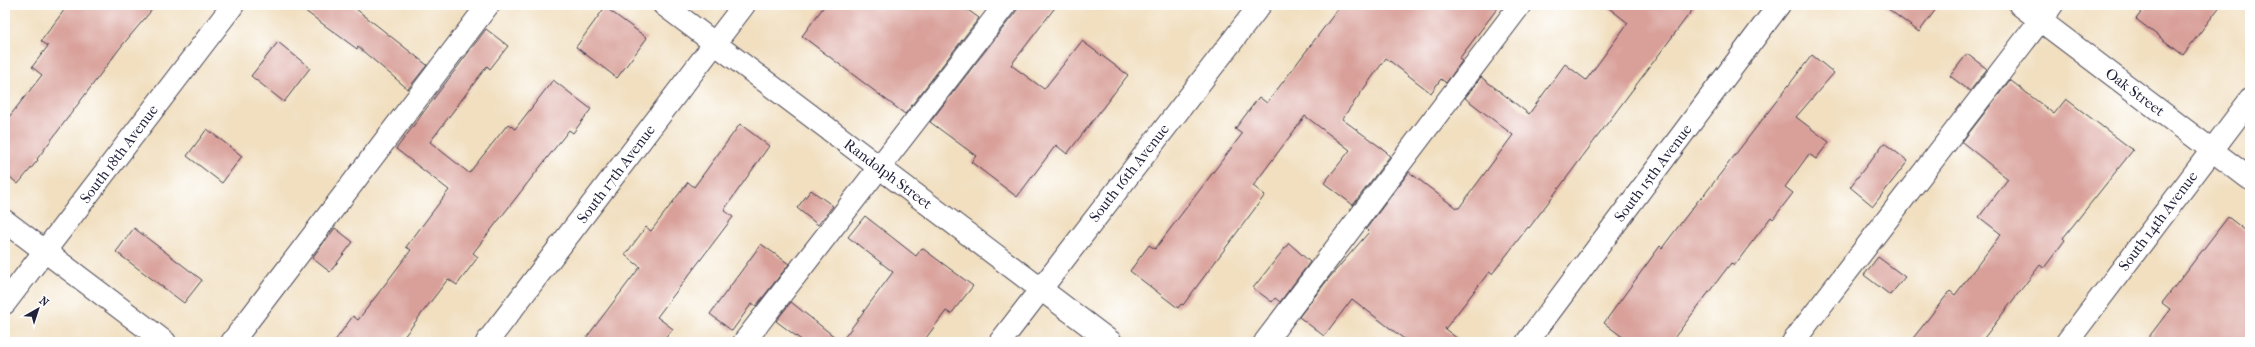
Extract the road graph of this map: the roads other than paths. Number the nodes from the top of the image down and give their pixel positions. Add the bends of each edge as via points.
1 (233, 5) edge
2 (488, 5) edge
3 (664, 5) edge
4 (744, 5) edge
5 (1005, 5) edge
6 (1260, 5) edge
7 (1520, 5) edge
8 (1779, 5) edge
9 (2020, 5) edge
10 (2046, 13) edge
11 (715, 43) junction
12 (2250, 100) edge
13 (2212, 150) junction
14 (880, 168) junction
15 (2250, 180) edge
16 (5, 221) edge
17 (45, 251) junction
18 (1040, 288) junction
19 (5, 303) edge
20 (165, 342) edge
21 (232, 342) edge
22 (487, 342) edge
23 (744, 342) edge
24 (1000, 342) edge
25 (1111, 342) edge
26 (1265, 342) edge
27 (1527, 342) edge
28 (1793, 342) edge
29 (2067, 342) edge

1 - 17 street, South 18th Avenue
2 - 21 street
3 - 11 street, Randolph Street
4 - 11 street, South 17th Avenue
5 - 14 street
6 - 18 street, South 16th Avenue
7 - 26 street
8 - 27 street, South 15th Avenue
9 - 10 street, Oak Street
10 - 13 street, Oak Street
10 - 28 street
11 - 14 street, Randolph Street
11 - 22 street, South 17th Avenue
12 - 13 street, South 14th Avenue
13 - 15 street, Oak Street
13 - 29 street, South 14th Avenue
14 - 18 street, Randolph Street
14 - 23 street
16 - 17 street
17 - 19 street, South 18th Avenue
17 - 20 street
18 - 24 street, South 16th Avenue
18 - 25 street, Randolph Street

